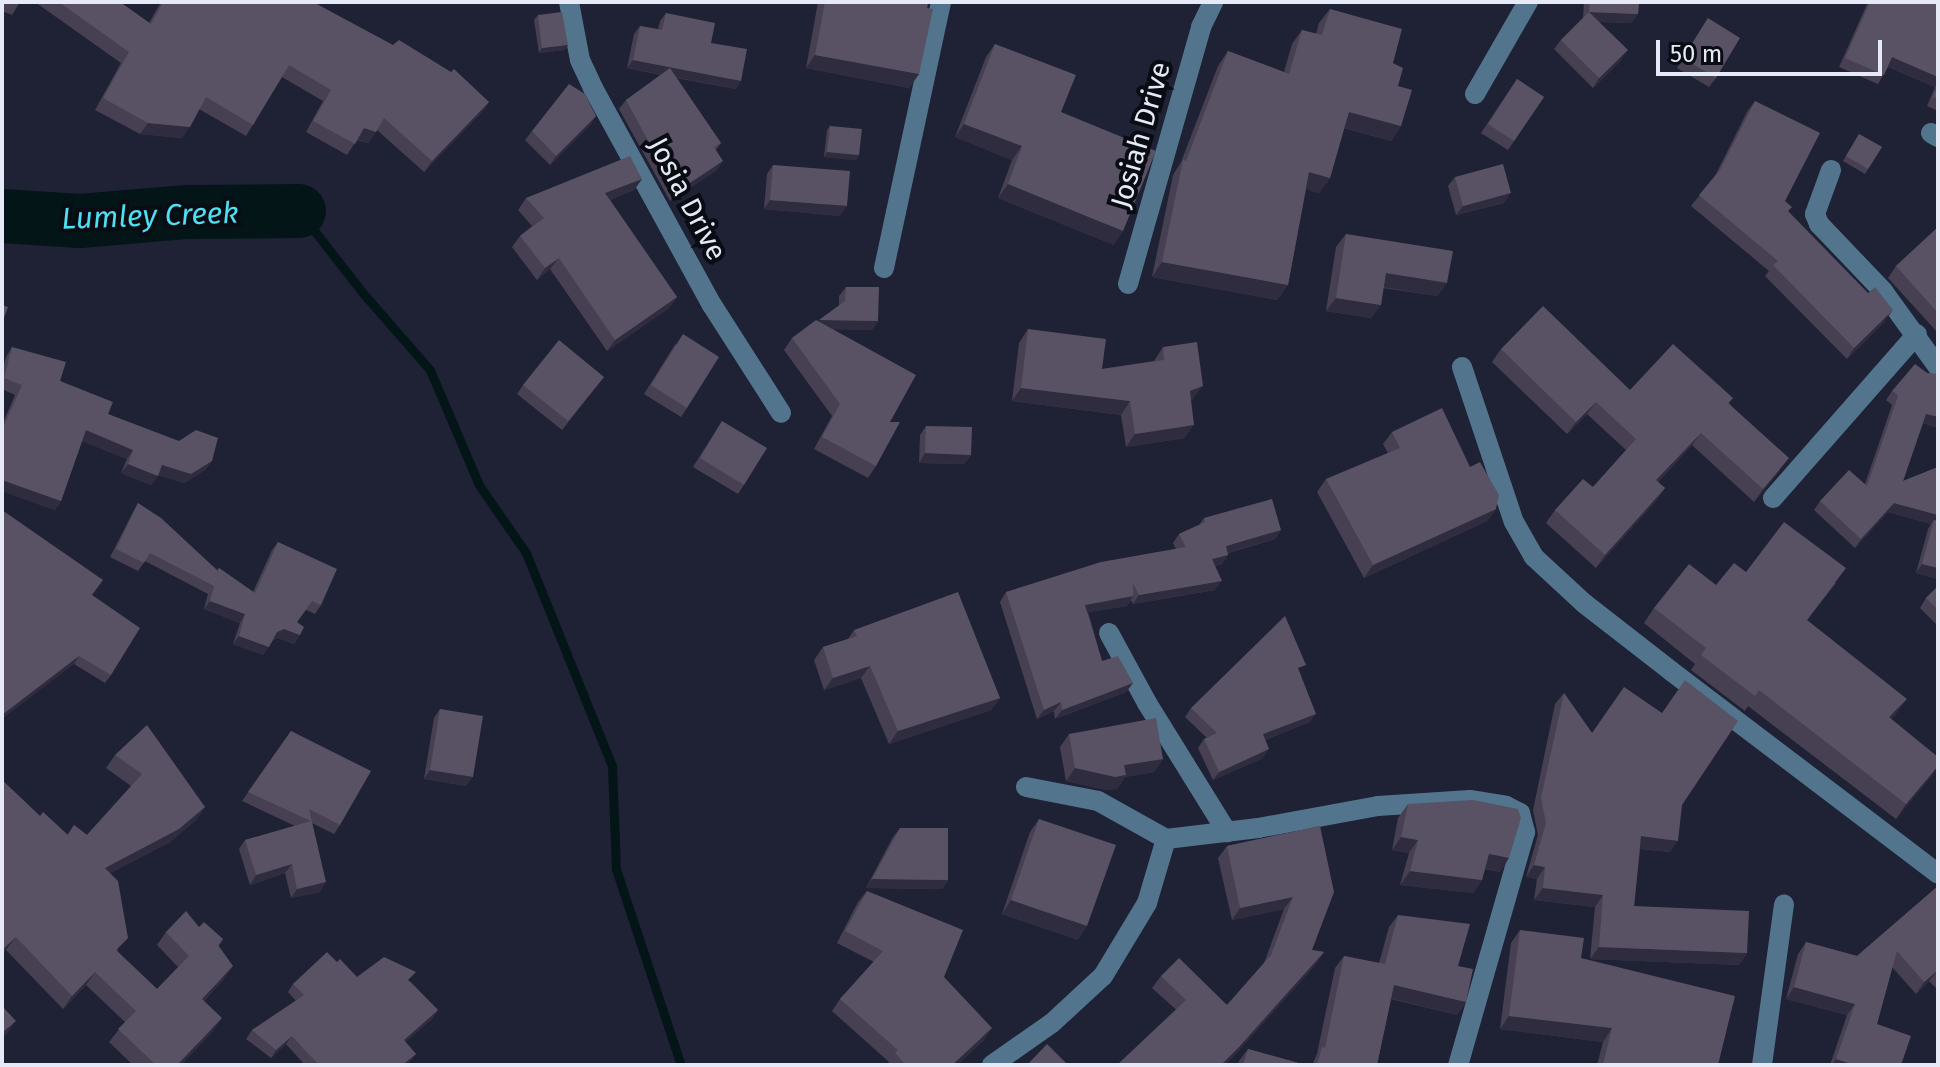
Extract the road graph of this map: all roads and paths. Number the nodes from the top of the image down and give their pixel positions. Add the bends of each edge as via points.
1 (569, 2) edge
2 (941, 2) edge
3 (1213, 2) edge
4 (1528, 2) edge
5 (1475, 94) dead end
6 (1831, 170) dead end
7 (884, 268) dead end
8 (1128, 284) dead end
9 (1917, 334) junction
10 (1462, 367) dead end
11 (1938, 367) edge
12 (781, 413) dead end
13 (1773, 498) edge
14 (1109, 633) dead end
15 (1026, 787) dead end
16 (1227, 832) junction
17 (1166, 839) junction
18 (1938, 874) edge
19 (1784, 905) dead end
20 (992, 1065) edge
21 (1458, 1065) edge
22 (1762, 1065) edge

1 - 12 street, Josia Drive via 580,60 593,88 712,305
2 - 7 street
3 - 8 street, Josiah Drive via 1201,27
4 - 5 street
6 - 9 street via 1815,214 1819,224
9 - 11 street
9 - 13 street
10 - 18 street via 1514,522 1534,557 1585,604
14 - 16 street
15 - 17 street via 1098,801
16 - 17 street
16 - 21 street via 1378,806 1470,800 1520,813 1525,832
17 - 20 street via 1147,903 1103,976 1052,1023
19 - 22 street

